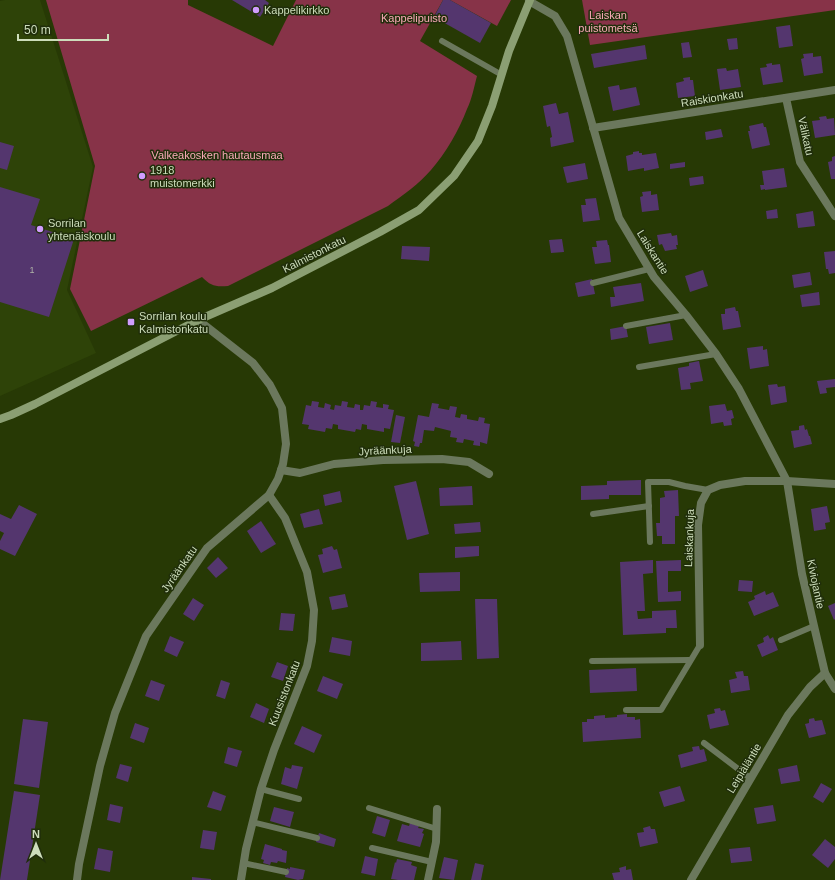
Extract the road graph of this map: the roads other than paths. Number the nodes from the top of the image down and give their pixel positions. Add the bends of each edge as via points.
1 (529, 0) edge
2 (442, 41) dead end
3 (502, 75) junction
4 (835, 90) edge
5 (786, 98) junction
6 (593, 128) junction
7 (835, 216) edge
8 (649, 269) junction
9 (593, 283) dead end
10 (686, 315) junction
11 (198, 320) junction
12 (626, 326) dead end
13 (716, 354) junction
14 (639, 367) dead end
15 (0, 419) edge
16 (281, 470) junction
17 (489, 474) dead end
18 (787, 481) junction
19 (835, 484) edge
20 (708, 490) junction
21 (269, 495) junction
22 (649, 506) junction
23 (593, 514) dead end
24 (650, 542) dead end
25 (814, 626) junction
26 (781, 640) dead end
27 (700, 645) joint
28 (690, 660) junction
29 (592, 661) dead end
30 (825, 673) junction
31 (835, 689) edge
32 (626, 710) dead end
33 (704, 743) dead end
34 (750, 778) junction
35 (261, 789) junction
36 (299, 799) dead end
37 (369, 808) dead end
38 (438, 809) dead end
39 (252, 822) junction
40 (437, 829) junction
41 (317, 838) dead end
42 (372, 848) dead end
43 (432, 862) junction
44 (244, 863) junction
45 (286, 872) dead end
46 (77, 880) edge
47 (240, 880) edge
48 (428, 880) edge
49 (691, 880) edge

1 - 3 street, Kalmistonkatu
1 - 6 street, Laiskantie via 555,16 567,36
2 - 3 lane
3 - 11 street, Kalmistonkatu via 478,141 454,176 419,210 272,288
4 - 5 street, Raiskionkatu
5 - 6 street, Raiskionkatu
5 - 7 street, Välikatu via 800,162
6 - 8 street, Laiskantie via 619,218
8 - 9 lane
8 - 10 street, Laiskantie
10 - 12 lane
10 - 13 street, Laiskantie
11 - 15 street, Kalmistonkatu via 35,404
11 - 16 street, Jyräänkatu via 253,363 270,385 282,408 286,444
13 - 14 lane
13 - 18 street, Laiskantie via 739,389
16 - 17 street, Jyräänkuja via 300,473 341,464 442,459 469,462
16 - 21 street, Jyräänkatu
18 - 19 street
18 - 20 street via 745,481 720,485
18 - 25 street, Kiviojantie via 802,574
20 - 22 lane via 669,482 648,482
20 - 27 street, Laiskankuja via 701,503 698,525
21 - 35 street, Kuusistonkatu via 285,518 307,572 314,610 308,666
21 - 46 street, Jyräänkatu via 206,548 146,636 115,713 99,774
22 - 23 lane
22 - 24 lane
25 - 26 lane
25 - 30 street, Kiviojantie
27 - 28 lane
28 - 29 lane
28 - 32 lane via 661,710
30 - 31 street, Kiviojantie
30 - 34 street, Leipiäläntie via 810,687 788,715
33 - 34 lane
34 - 49 street, Leipiäläntie
35 - 36 lane
35 - 39 street, Kuusistonkatu
37 - 40 lane
38 - 40 street
39 - 41 lane
39 - 44 street, Kuusistonkatu
40 - 43 street
42 - 43 lane
43 - 48 street
44 - 45 lane
44 - 47 street, Kuusistonkatu

